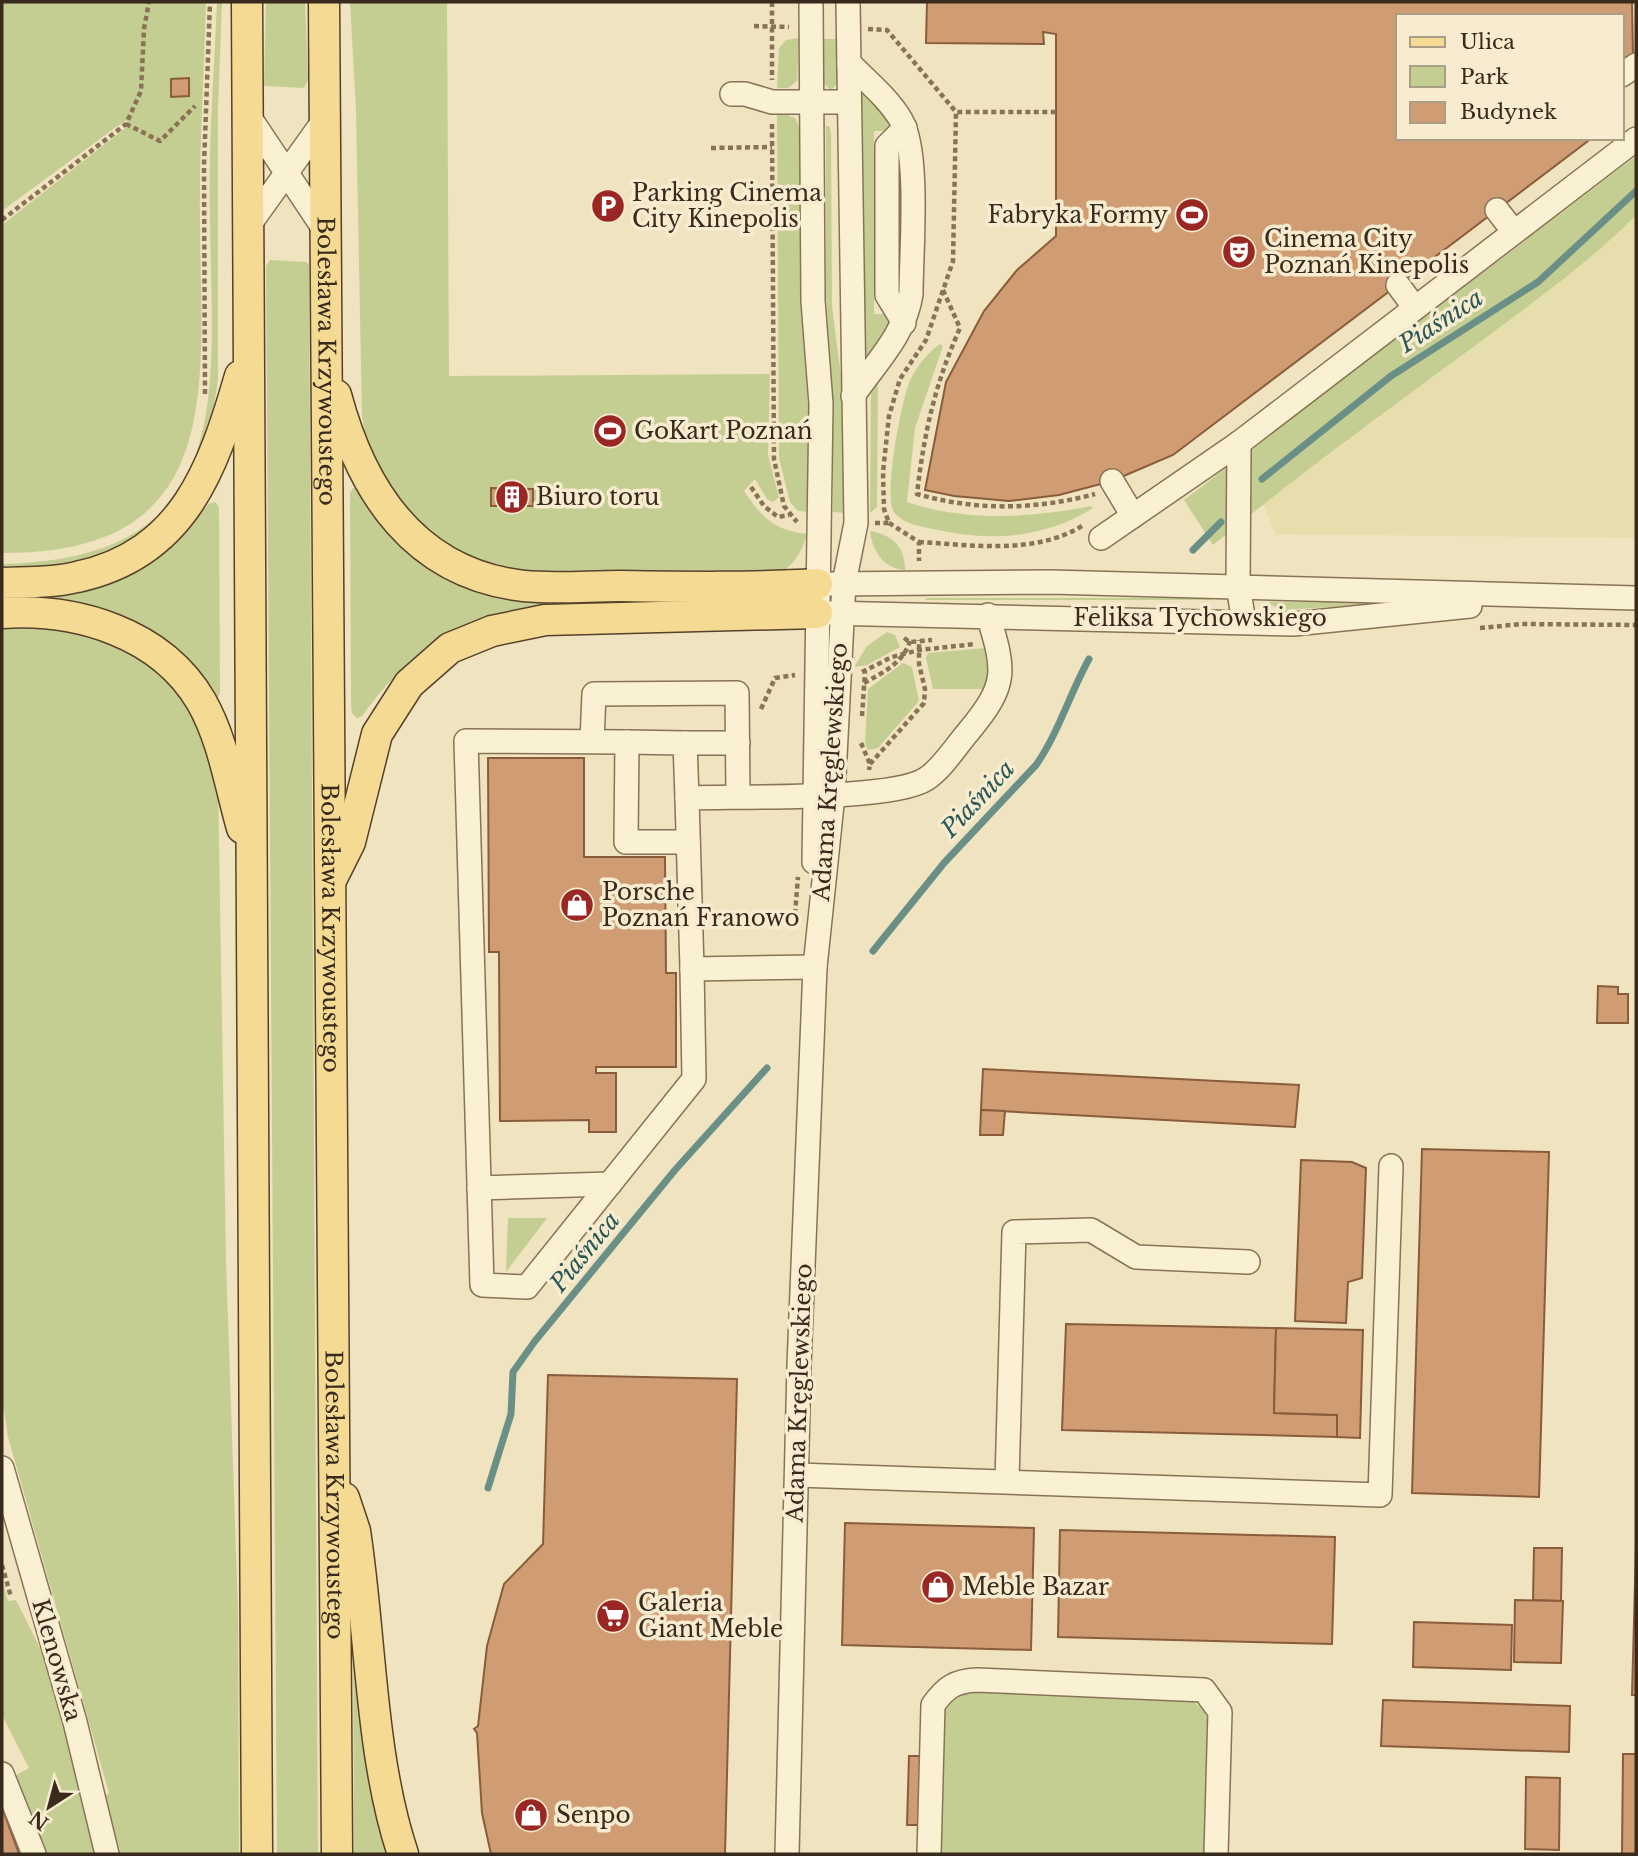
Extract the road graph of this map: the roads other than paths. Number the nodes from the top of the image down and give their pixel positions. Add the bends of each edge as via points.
1 (247, 2) edge
2 (324, 2) edge
3 (811, 2) edge
4 (848, 2) edge
5 (849, 63) junction
6 (732, 101) dead end
7 (811, 102) junction
8 (849, 102) junction
9 (248, 115) junction
10 (325, 119) junction
11 (1636, 139) edge
12 (288, 174) junction
13 (1497, 210) dead end
14 (247, 228) junction
15 (326, 232) junction
16 (1514, 232) junction
17 (1398, 285) dead end
18 (1415, 308) junction
19 (249, 346) junction
20 (328, 354) junction
21 (853, 396) junction
22 (1239, 443) junction
23 (1112, 481) dead end
24 (1133, 516) junction
25 (1095, 529) road end
26 (2, 583) edge
27 (830, 584) junction
28 (1238, 586) junction
29 (1556, 597) junction
30 (1636, 598) edge
31 (2, 613) edge
32 (829, 613) junction
33 (988, 615) junction
34 (1244, 622) junction
35 (592, 741) junction
36 (627, 742) junction
37 (685, 743) junction
38 (738, 743) junction
39 (823, 795) junction
40 (738, 796) junction
41 (687, 798) junction
42 (688, 842) junction
43 (252, 865) junction
44 (328, 886) junction
45 (815, 967) junction
46 (692, 969) junction
47 (1391, 1166) dead end
48 (610, 1184) junction
49 (479, 1188) junction
50 (1248, 1262) dead end
51 (335, 1475) junction
52 (797, 1475) junction
53 (3, 1479) edge
54 (1007, 1481) junction
55 (2, 1774) edge
56 (34, 1854) edge
57 (107, 1854) edge
58 (257, 1854) edge
59 (337, 1854) edge
60 (403, 1854) edge
61 (787, 1854) edge
62 (929, 1854) edge
63 (1216, 1854) edge

1 - 9 main road
2 - 10 main road, Bolesława Krzywoustego
3 - 7 street
4 - 5 street
5 - 8 street
5 - 21 street via 887,101 905,128 911,155 911,293 904,323
6 - 7 street via 745,94 772,102
7 - 8 street
7 - 27 street via 813,301 821,413 819,523
8 - 21 street
9 - 12 street
9 - 14 main road
10 - 12 street
10 - 15 main road, Bolesława Krzywoustego
11 - 16 street
12 - 14 street
12 - 15 street
13 - 16 street
14 - 19 main road
15 - 20 main road, Bolesława Krzywoustego
16 - 18 street
17 - 18 street
18 - 22 street
19 - 26 main road via 216,455 198,490 171,524 121,562 101,570 51,581
19 - 43 main road
20 - 27 main road via 338,405 365,473 393,519 442,560 474,575 524,586
20 - 44 main road, Bolesława Krzywoustego
21 - 27 street via 856,523
22 - 24 street
22 - 28 street
23 - 24 street
24 - 25 street
27 - 28 street, Feliksa Tychowskiego
27 - 32 street, Adama Kręglewskiego
28 - 29 street, Feliksa Tychowskiego
28 - 34 street
29 - 30 street, Feliksa Tychowskiego
29 - 34 street, Feliksa Tychowskiego via 1294,624
31 - 43 main road via 46,614 104,624 135,639 179,672 216,733
32 - 33 street, Feliksa Tychowskiego
32 - 39 street, Adama Kręglewskiego
32 - 44 main road via 545,620 492,631 450,649 409,684 377,734 350,842
33 - 34 street, Feliksa Tychowskiego
33 - 39 street via 1001,662 1000,685 984,713 932,774 902,787
35 - 36 street
35 - 38 street via 594,694 737,693
35 - 49 street via 466,741
36 - 37 street
36 - 42 street via 626,842
37 - 38 street
37 - 41 street
38 - 40 street
39 - 40 street
39 - 45 street, Adama Kręglewskiego
40 - 41 street
41 - 42 street
42 - 46 street
43 - 58 main road
44 - 51 main road, Bolesława Krzywoustego
45 - 46 street
45 - 52 street, Adama Kręglewskiego
46 - 48 street via 694,1079
47 - 54 street via 1380,1495
48 - 49 street
48 - 49 street via 527,1287 482,1285
50 - 54 street via 1136,1257 1091,1230 1014,1232
51 - 59 main road, Bolesława Krzywoustego
51 - 60 main road via 355,1531 380,1744 393,1824
52 - 54 street
52 - 61 street, Adama Kręglewskiego
53 - 57 street, Klenowska via 75,1722
55 - 56 street
62 - 63 street via 933,1705 944,1689 959,1681 977,1680 1205,1689 1220,1712

